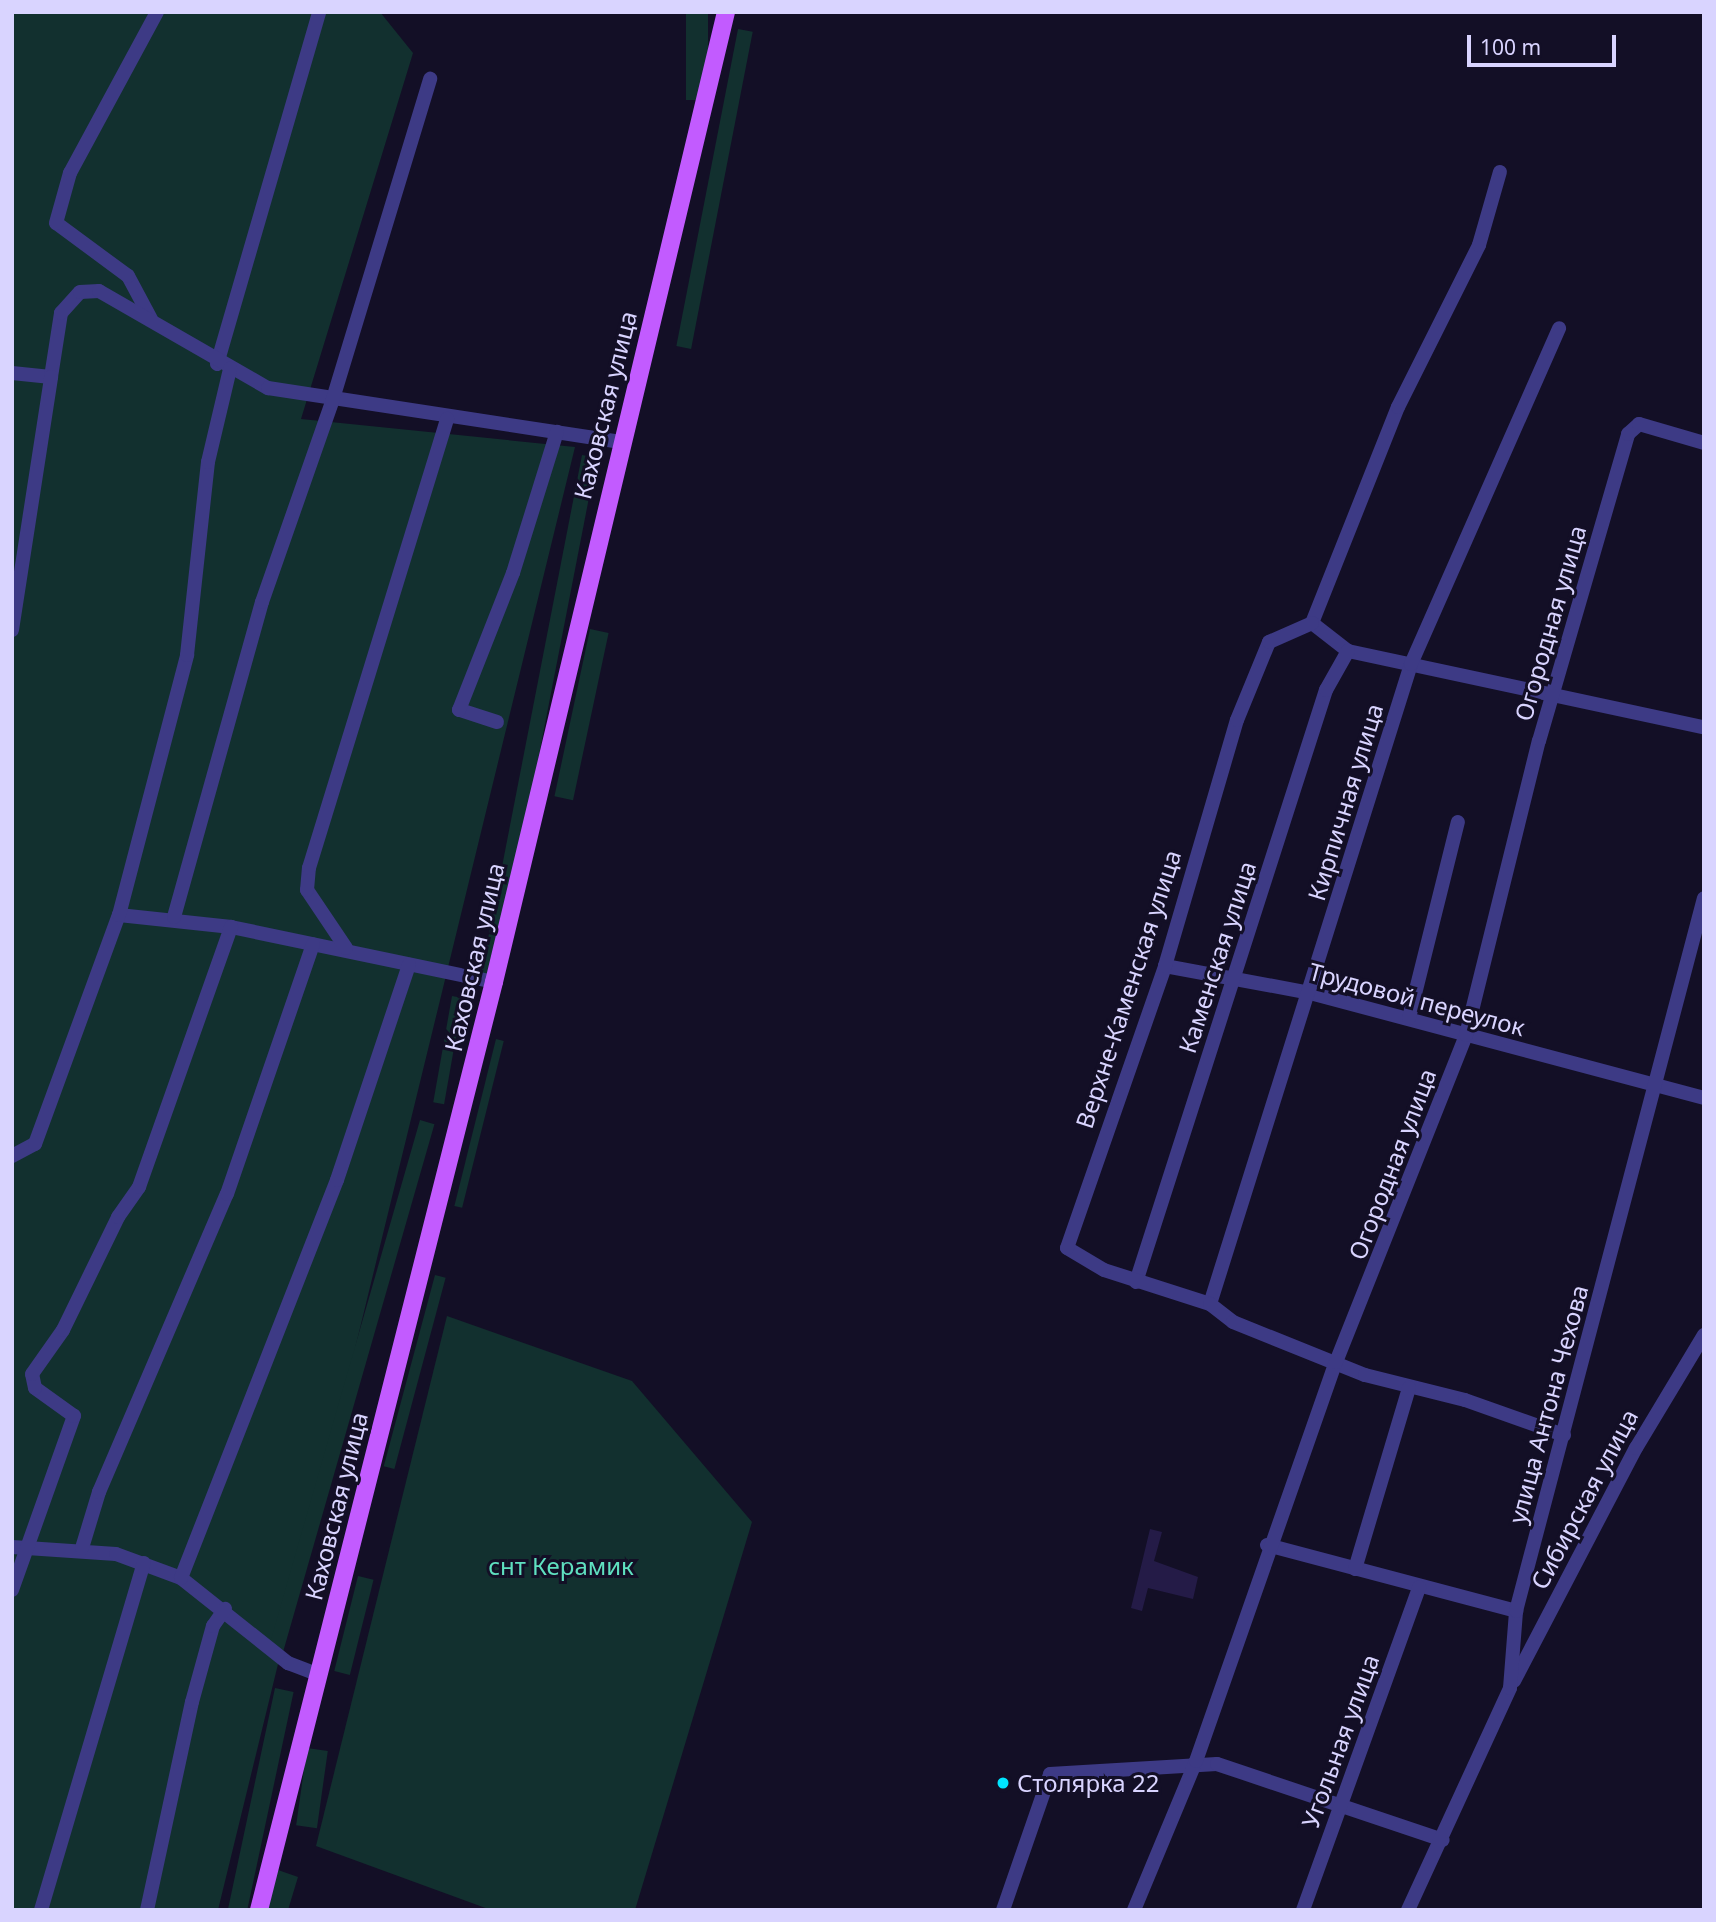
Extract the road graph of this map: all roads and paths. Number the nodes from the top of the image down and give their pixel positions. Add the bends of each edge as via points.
1 (157, 12) edge
2 (319, 12) edge
3 (726, 12) edge
4 (430, 79) dead end
5 (1500, 172) dead end
6 (152, 320) junction
7 (1559, 328) dead end
8 (223, 367) junction
9 (12, 373) edge
10 (51, 377) junction
11 (332, 402) junction
12 (447, 419) junction
13 (557, 432) junction
14 (621, 442) junction
15 (1704, 443) edge
16 (1312, 623) junction
17 (12, 630) edge
18 (1348, 651) junction
19 (1410, 664) junction
20 (1558, 693) junction
21 (497, 722) dead end
22 (1704, 727) edge
23 (1458, 822) dead end
24 (1704, 898) edge
25 (119, 915) junction
26 (174, 917) junction
27 (231, 927) junction
28 (313, 944) junction
29 (346, 948) junction
30 (410, 965) junction
31 (1165, 966) junction
32 (1234, 975) junction
33 (494, 982) junction
34 (1310, 993) junction
35 (1409, 1018) junction
36 (1466, 1035) junction
37 (1656, 1087) junction
38 (1704, 1098) edge
39 (12, 1156) edge
40 (1136, 1282) junction
41 (1210, 1304) junction
42 (1704, 1335) edge
43 (1336, 1362) junction
44 (1409, 1388) junction
45 (1564, 1434) junction
46 (1267, 1545) junction
47 (12, 1547) edge
48 (28, 1547) junction
49 (82, 1548) junction
50 (144, 1563) junction
51 (1355, 1569) junction
52 (181, 1577) junction
53 (1419, 1587) junction
54 (12, 1590) edge
55 (225, 1609) junction
56 (1516, 1611) junction
57 (319, 1675) junction
58 (1510, 1688) junction
59 (1196, 1761) junction
60 (1343, 1802) junction
61 (1443, 1840) junction
62 (41, 1910) edge
63 (147, 1910) edge
64 (258, 1910) edge
65 (1003, 1910) edge
66 (1134, 1910) edge
67 (1303, 1910) edge
68 (1408, 1910) edge

1 - 6 street via 70,173 56,223 128,276
2 - 8 street
3 - 14 main road, Каховская улица
4 - 11 street
5 - 16 street via 1479,245 1398,407
6 - 8 street
6 - 10 street via 99,291 79,292 61,313
7 - 19 street, Кирпичная улица
8 - 11 street via 268,388
8 - 25 street via 187,655
9 - 10 street
10 - 17 street
11 - 12 street
11 - 26 street via 261,602
12 - 13 street
12 - 29 street via 309,869 307,890
13 - 14 street
13 - 21 street via 513,573 459,710
14 - 33 main road, Каховская улица
15 - 20 street, Огородная улица via 1642,425 1633,427 1625,442
16 - 18 street
16 - 31 street, Верхне-Каменская улица via 1278,633 1262,657 1200,837
18 - 19 street
18 - 32 street, Каменская улица via 1326,690
19 - 20 street
19 - 34 street, Кирпичная улица
20 - 22 street
20 - 36 street, Огородная улица via 1539,741
23 - 35 street
24 - 37 street, улица Антона Чехова
25 - 26 street
25 - 39 street via 35,1144
26 - 27 street
27 - 28 street
27 - 48 street via 139,1187 118,1217 63,1330 32,1374 35,1388 74,1416
28 - 29 street
28 - 49 street via 228,1194 99,1492
29 - 30 street
30 - 33 street
30 - 52 street via 337,1180
31 - 32 street, Трудовой переулок
31 - 40 street, Верхне-Каменская улица via 1067,1248 1072,1257
32 - 34 street, Трудовой переулок
32 - 40 street, Каменская улица
33 - 57 main road, Каховская улица
34 - 35 street, Трудовой переулок
34 - 41 street, Кирпичная улица
35 - 36 street, Трудовой переулок
36 - 37 street, Трудовой переулок
36 - 43 street, Огородная улица
37 - 38 street, Трудовой переулок
37 - 45 street, улица Антона Чехова
40 - 41 street, Верхне-Каменская улица
41 - 43 street, Верхне-Каменская улица via 1233,1322
42 - 58 street, Сибирская улица via 1636,1448
43 - 44 street, Верхне-Каменская улица
43 - 46 street, Огородная улица
44 - 45 street, Верхне-Каменская улица
44 - 51 street
45 - 56 street, улица Антона Чехова
46 - 51 street
46 - 59 street, Огородная улица
47 - 48 street
48 - 49 street
48 - 54 street
49 - 50 street
50 - 52 street
50 - 62 street
51 - 53 street
52 - 55 street
53 - 56 street
53 - 60 street, Угольная улица
55 - 57 street via 288,1663
55 - 63 street via 213,1626 192,1702
56 - 58 street, улица Антона Чехова
57 - 64 main road, Каховская улица
58 - 61 street, улица Антона Чехова
59 - 60 street
59 - 65 street via 1096,1775 1050,1774
59 - 66 street, Огородная улица
60 - 61 street
60 - 67 street, Угольная улица
61 - 68 street, улица Антона Чехова

